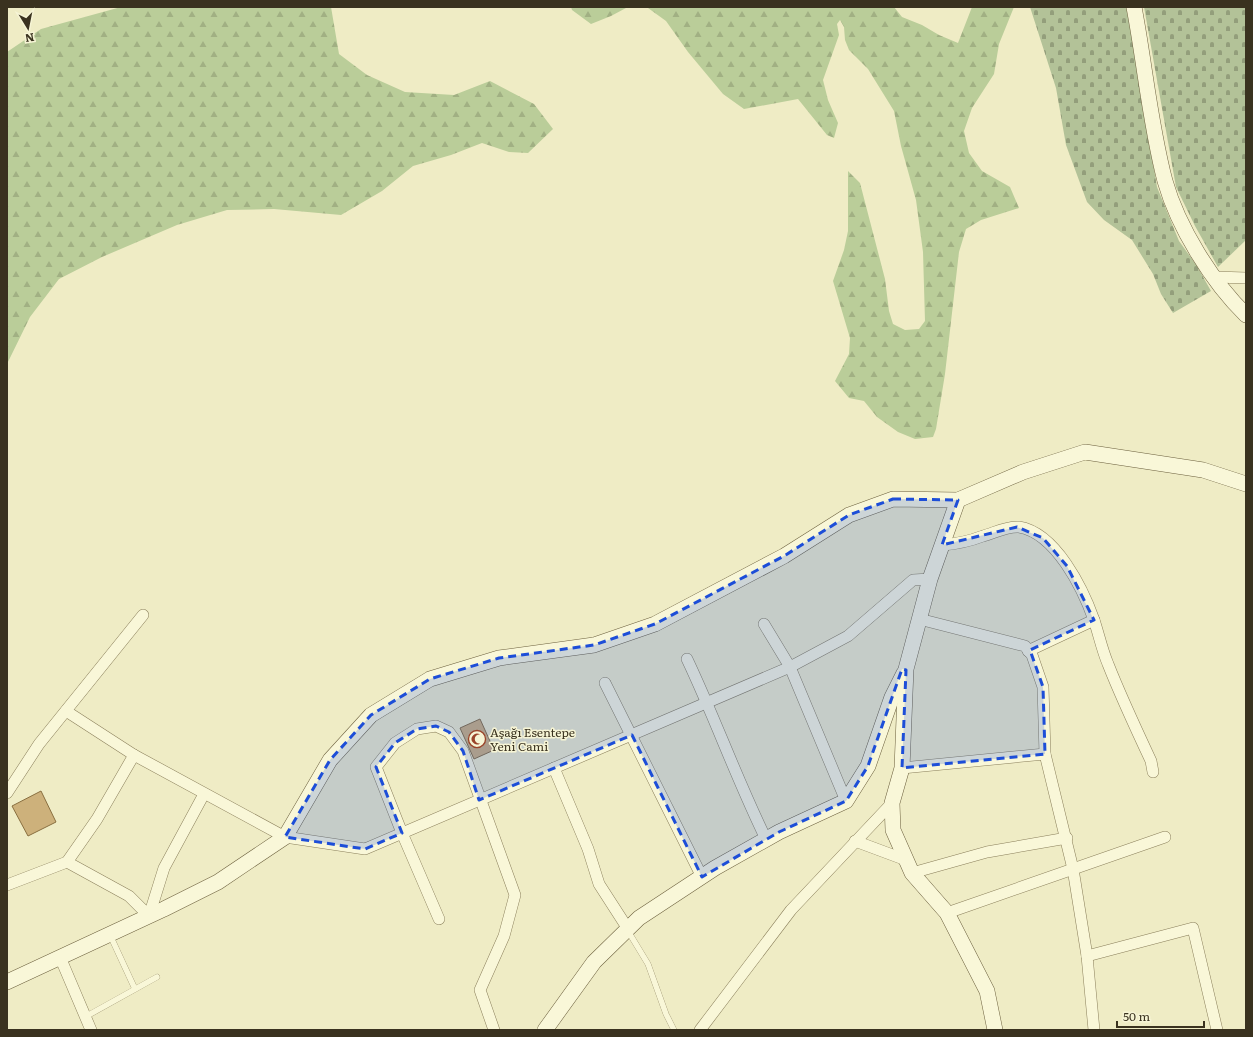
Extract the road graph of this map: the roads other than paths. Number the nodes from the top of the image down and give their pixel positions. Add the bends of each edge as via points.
1 (1134, 7) edge
2 (1215, 277) junction
3 (1246, 278) edge
4 (1246, 315) edge
5 (1246, 484) edge
6 (958, 500) junction
7 (942, 545) junction
8 (930, 579) junction
9 (143, 615) dead end
10 (919, 619) junction
11 (1094, 620) junction
12 (764, 624) dead end
13 (1028, 651) junction
14 (687, 658) dead end
15 (790, 667) junction
16 (906, 669) junction
17 (605, 683) dead end
18 (707, 702) junction
19 (66, 711) junction
20 (632, 735) junction
21 (1045, 754) junction
22 (134, 756) junction
23 (554, 768) junction
24 (902, 768) junction
25 (1153, 772) dead end
26 (7, 793) edge
27 (204, 794) junction
28 (479, 800) junction
29 (846, 801) junction
30 (892, 803) junction
31 (402, 833) junction
32 (285, 837) junction
33 (1165, 837) dead end
34 (1067, 838) junction
35 (766, 839) junction
36 (855, 842) junction
37 (67, 862) junction
38 (909, 867) junction
39 (1073, 869) junction
40 (702, 877) junction
41 (7, 885) edge
42 (946, 913) junction
43 (149, 916) junction
44 (439, 919) dead end
45 (628, 930) junction
46 (110, 934) junction
47 (1087, 956) junction
48 (60, 957) junction
49 (157, 977) dead end
50 (7, 982) edge
51 (135, 989) junction
52 (85, 1016) junction
53 (91, 1030) edge
54 (494, 1030) edge
55 (545, 1030) edge
56 (674, 1030) edge
57 (700, 1030) edge
58 (996, 1030) edge
59 (1094, 1030) edge
60 (1217, 1030) edge

1 - 2 street via 1165,182 1191,242
2 - 3 street
2 - 4 street
5 - 6 street via 1203,470 1085,452 1023,472
6 - 7 street
6 - 32 street via 893,499 849,515 784,556 655,624 594,645 499,658 430,679 371,715 330,760
7 - 8 street
7 - 11 street via 960,543 1010,528 1028,530 1043,538 1067,566 1083,593
8 - 10 street
8 - 15 street via 913,580 848,636
9 - 19 street
10 - 13 street via 1010,641 1025,646
10 - 16 street
11 - 13 street
11 - 25 street via 1107,662 1151,762
12 - 15 street
13 - 21 street via 1037,667 1042,687
14 - 18 street
15 - 18 street
15 - 29 street
16 - 24 street
16 - 29 street via 892,697 868,766
17 - 20 street
18 - 20 street
18 - 35 street
19 - 22 street
19 - 26 street
20 - 23 street
20 - 40 street
21 - 24 street
21 - 34 street
22 - 27 street
22 - 37 street via 97,819
23 - 28 street
23 - 45 street via 588,849 599,884
24 - 30 street
27 - 32 street
27 - 43 street via 164,868
28 - 31 street
28 - 31 street via 463,751 449,732 436,726 417,729 394,743 376,767
28 - 54 street via 515,895 504,936 480,990
29 - 35 street
30 - 36 street
30 - 38 street via 893,830
31 - 32 street via 365,849
31 - 44 street
32 - 43 street via 218,882
33 - 39 street
34 - 38 street
34 - 39 street
35 - 40 street
36 - 38 street
36 - 57 street via 791,910
37 - 41 street
37 - 43 street via 129,896
38 - 42 street
39 - 42 street
39 - 47 street
40 - 45 street via 639,918
42 - 58 street via 986,991
43 - 46 street
45 - 55 street via 594,962
45 - 56 lane via 648,964
46 - 48 street
46 - 51 lane
47 - 59 street
47 - 60 street via 1193,928
48 - 50 street
48 - 52 street
49 - 51 lane
51 - 52 lane
52 - 53 street

